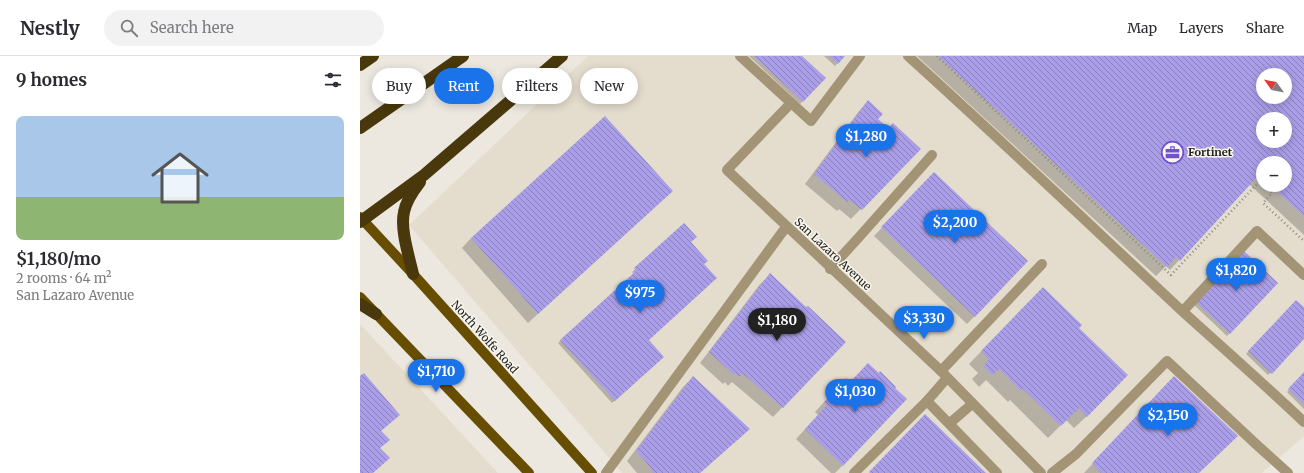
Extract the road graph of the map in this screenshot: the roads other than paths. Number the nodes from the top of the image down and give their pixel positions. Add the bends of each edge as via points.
1 (373, 56) edge
2 (464, 56) edge
3 (562, 56) edge
4 (740, 56) edge
5 (860, 56) edge
6 (908, 56) edge
7 (360, 65) edge
8 (791, 103) junction
9 (360, 128) edge
10 (932, 155) dead end
11 (424, 175) junction
12 (361, 220) edge
13 (786, 227) junction
14 (1042, 264) dead end
15 (830, 269) junction
16 (413, 274) junction
17 (1304, 275) edge
18 (360, 297) edge
19 (360, 304) edge
20 (1183, 311) junction
21 (376, 314) junction
22 (944, 375) junction
23 (927, 401) junction
24 (972, 404) junction
25 (1304, 422) edge
26 (950, 423) junction
27 (529, 473) edge
28 (592, 473) edge
29 (606, 473) edge
30 (854, 473) edge
31 (997, 473) edge
32 (1042, 473) edge
33 (1052, 473) edge
34 (1288, 473) edge

1 - 7 highway
2 - 9 highway
3 - 11 highway
4 - 8 street
5 - 8 street via 811,121
6 - 20 street
8 - 13 street, San Lazaro Avenue via 727,170
10 - 15 street
11 - 12 highway
11 - 16 highway via 410,196 404,212 403,229
12 - 16 main road, North Wolfe Road
13 - 15 street, San Lazaro Avenue
13 - 29 street
14 - 22 street
15 - 22 street, San Lazaro Avenue
16 - 28 main road, North Wolfe Road
17 - 20 street via 1256,231
18 - 21 main road
19 - 21 highway
20 - 25 street
21 - 27 main road
22 - 23 street
22 - 24 street, San Lazaro Avenue
23 - 26 street
23 - 30 street
24 - 26 street
24 - 32 street, San Lazaro Avenue
26 - 31 street
33 - 34 street via 1076,454 1167,361

